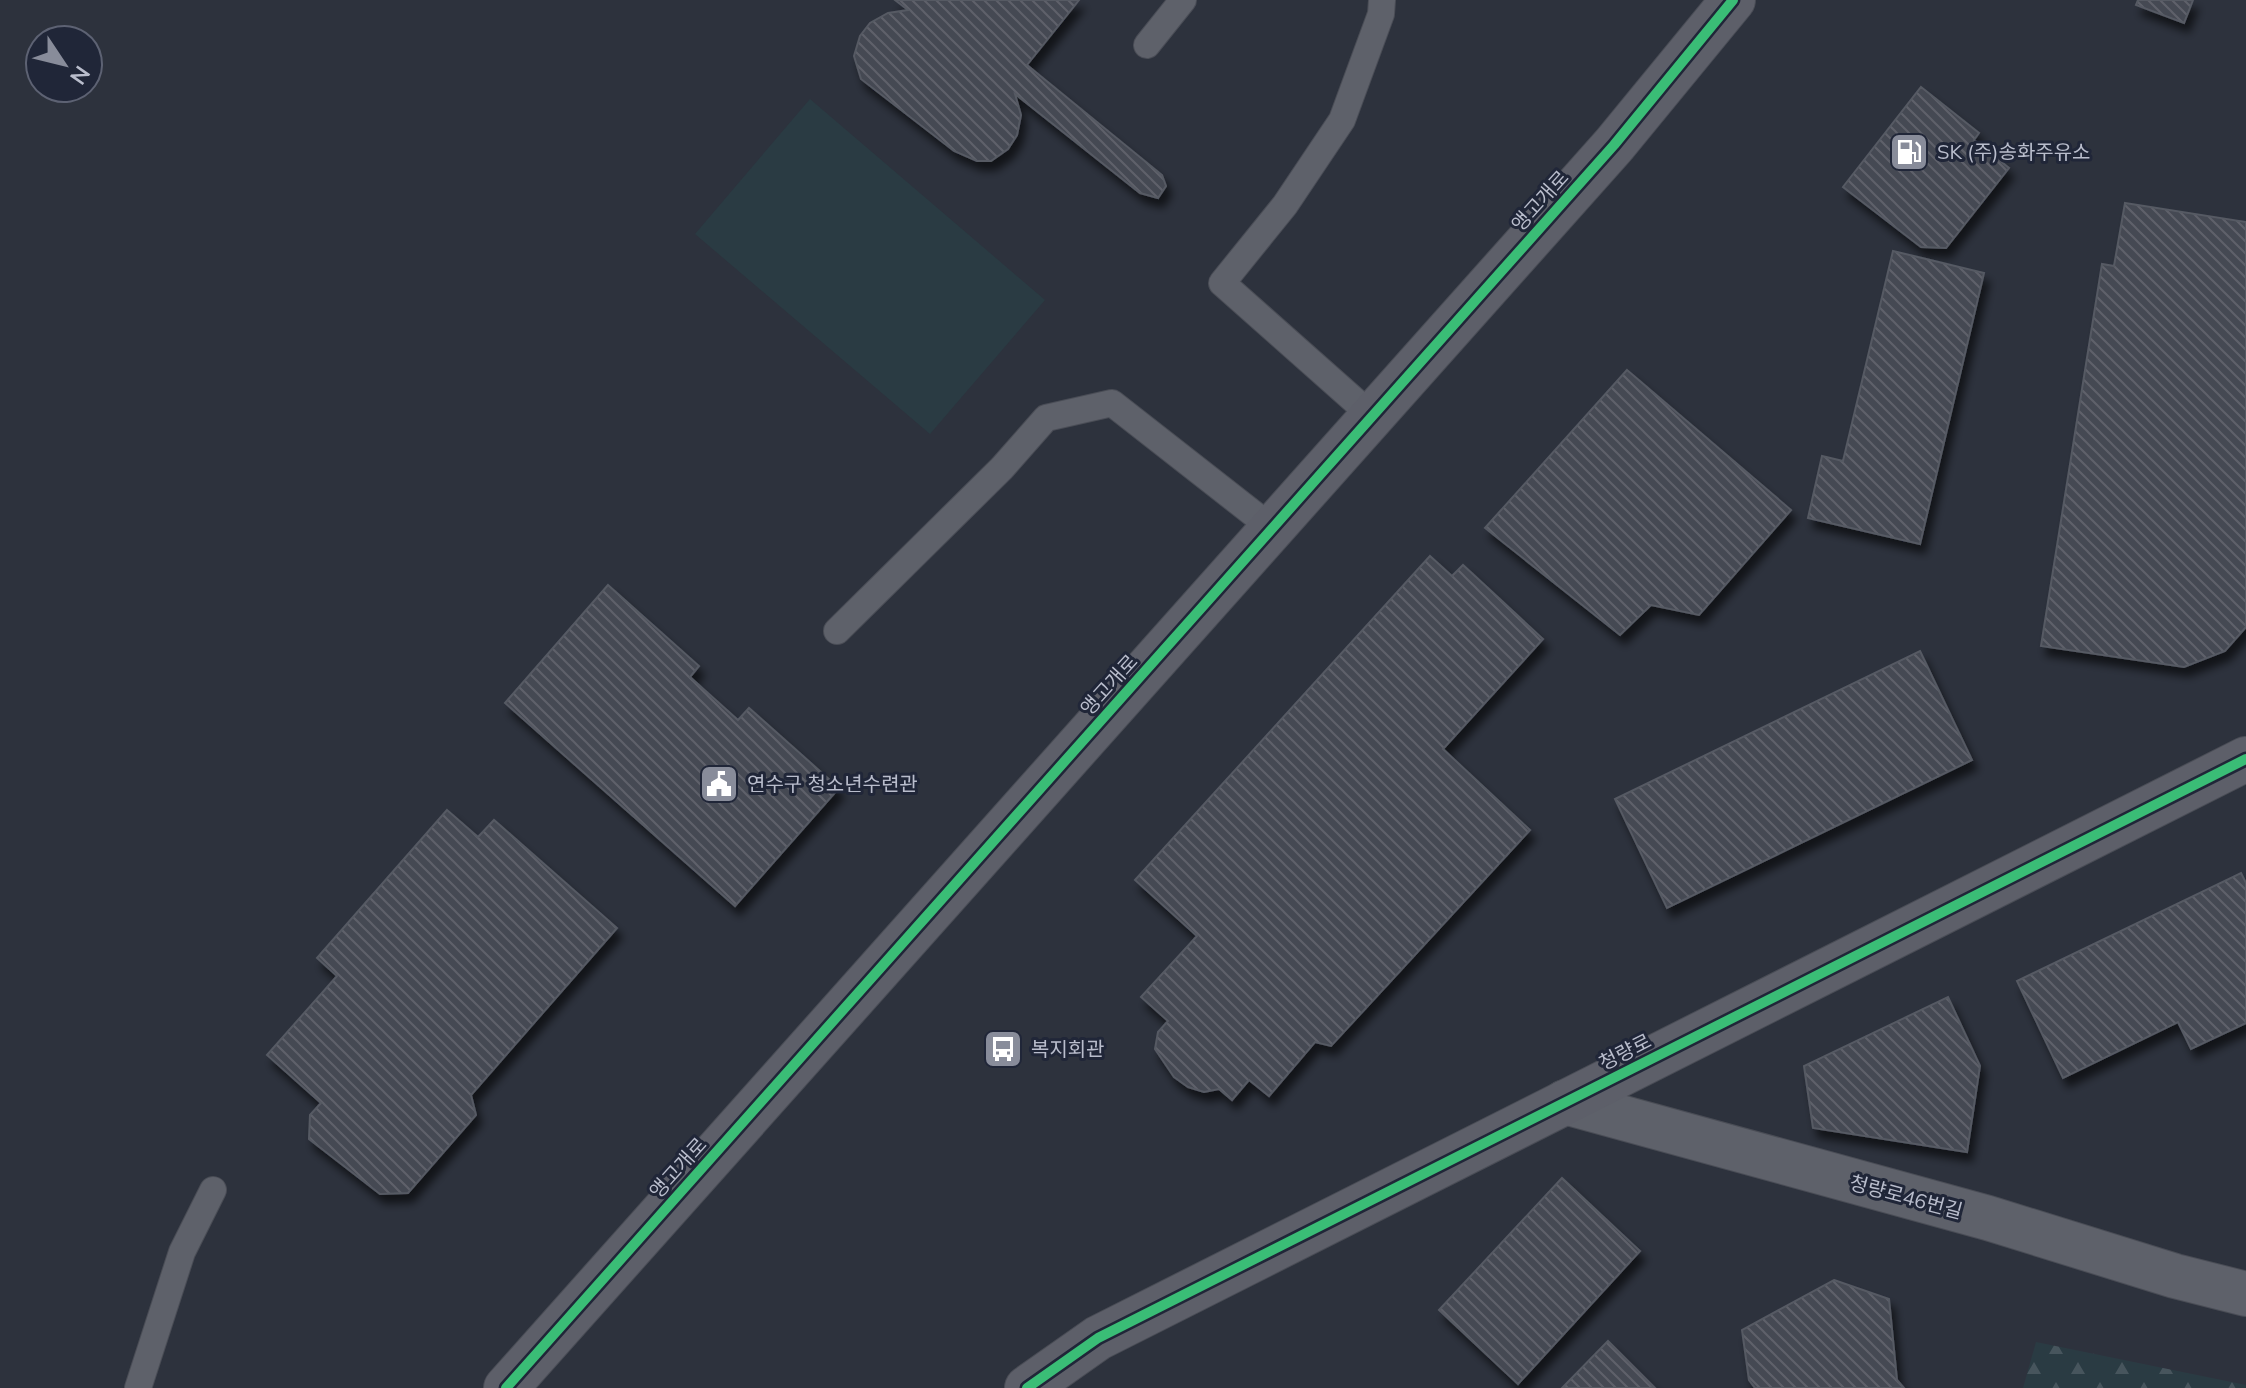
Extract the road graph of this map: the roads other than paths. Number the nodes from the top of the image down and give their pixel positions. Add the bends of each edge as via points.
1 (1183, 0) edge
2 (1382, 0) edge
3 (1733, 0) edge
4 (1147, 45) dead end
5 (1372, 416) junction
6 (1273, 529) junction
7 (837, 631) dead end
8 (2246, 759) edge
9 (1565, 1102) junction
10 (213, 1190) dead end
11 (2246, 1294) edge
12 (138, 1388) edge
13 (506, 1388) edge
14 (1027, 1388) edge

1 - 4 lane
2 - 5 lane via 1342,120 1285,205 1222,283
3 - 5 street, 앵고개로 via 1614,145
5 - 6 street, 앵고개로
6 - 7 lane via 1112,403 1046,418
6 - 13 street, 앵고개로
8 - 9 street, 청량로
9 - 11 street, 청량로46번길
9 - 14 street, 청량로 via 1098,1338
10 - 12 lane via 182,1252

